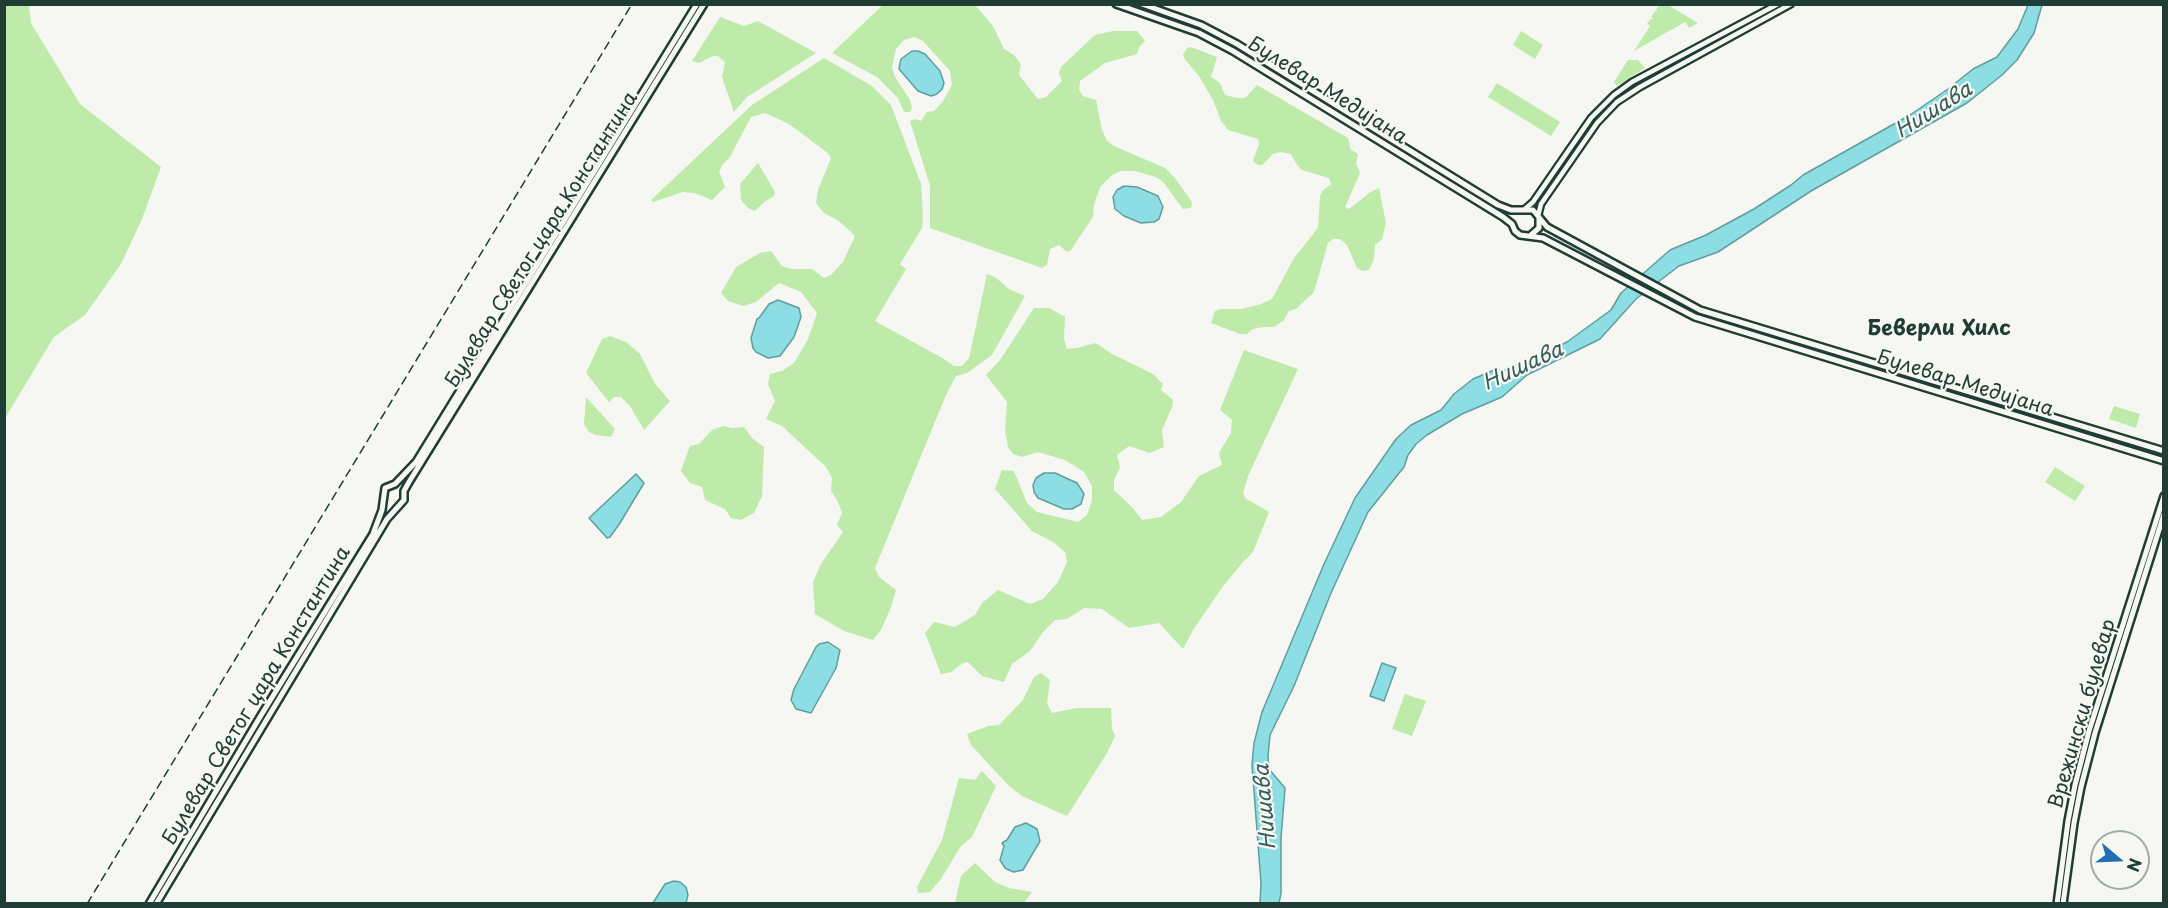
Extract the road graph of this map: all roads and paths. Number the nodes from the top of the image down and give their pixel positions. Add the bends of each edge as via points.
1 (697, 4) edge
2 (704, 4) edge
3 (1116, 4) edge
4 (1142, 4) edge
5 (1778, 4) edge
6 (1791, 4) edge
7 (1525, 209) junction
8 (1519, 211) junction
9 (1539, 217) junction
10 (1512, 224) junction
11 (1529, 236) junction
12 (2163, 451) edge
13 (2163, 460) edge
14 (395, 484) junction
15 (404, 491) junction
16 (2163, 496) edge
17 (384, 500) junction
18 (397, 505) junction
19 (2163, 514) edge
20 (2154, 538) junction
21 (149, 903) edge
22 (156, 903) edge
23 (2057, 903) edge
24 (2063, 903) edge

1 - 14 main road, Булевар Светог цара Константина via 416,462
2 - 15 main road, Булевар Светог цара Константина
3 - 10 main road, Булевар Медијана via 1199,33 1233,51
4 - 8 main road, Булевар Медијана via 1201,25 1237,44 1498,205
5 - 7 street via 1614,95 1591,118
6 - 9 street via 1611,107 1544,200
7 - 8 main road
7 - 9 main road, Булевар Медијана via 1533,210
8 - 10 main road
9 - 11 main road via 1536,231
9 - 12 main road, Булевар Медијана via 1544,225 1700,310
10 - 11 main road, Булевар Медијана via 1518,234
11 - 13 main road, Булевар Медијана via 1543,238 1695,318
14 - 15 main road
14 - 17 main road via 385,488
15 - 18 main road via 404,500
16 - 20 main road
17 - 18 main road via 391,506
17 - 21 main road, Булевар Светог цара Константина via 373,534
18 - 22 main road, Булевар Светог цара Константина
19 - 20 main road
20 - 23 main road, Врежински булевар via 2075,785
20 - 24 main road, Врежински булевар via 2081,787

